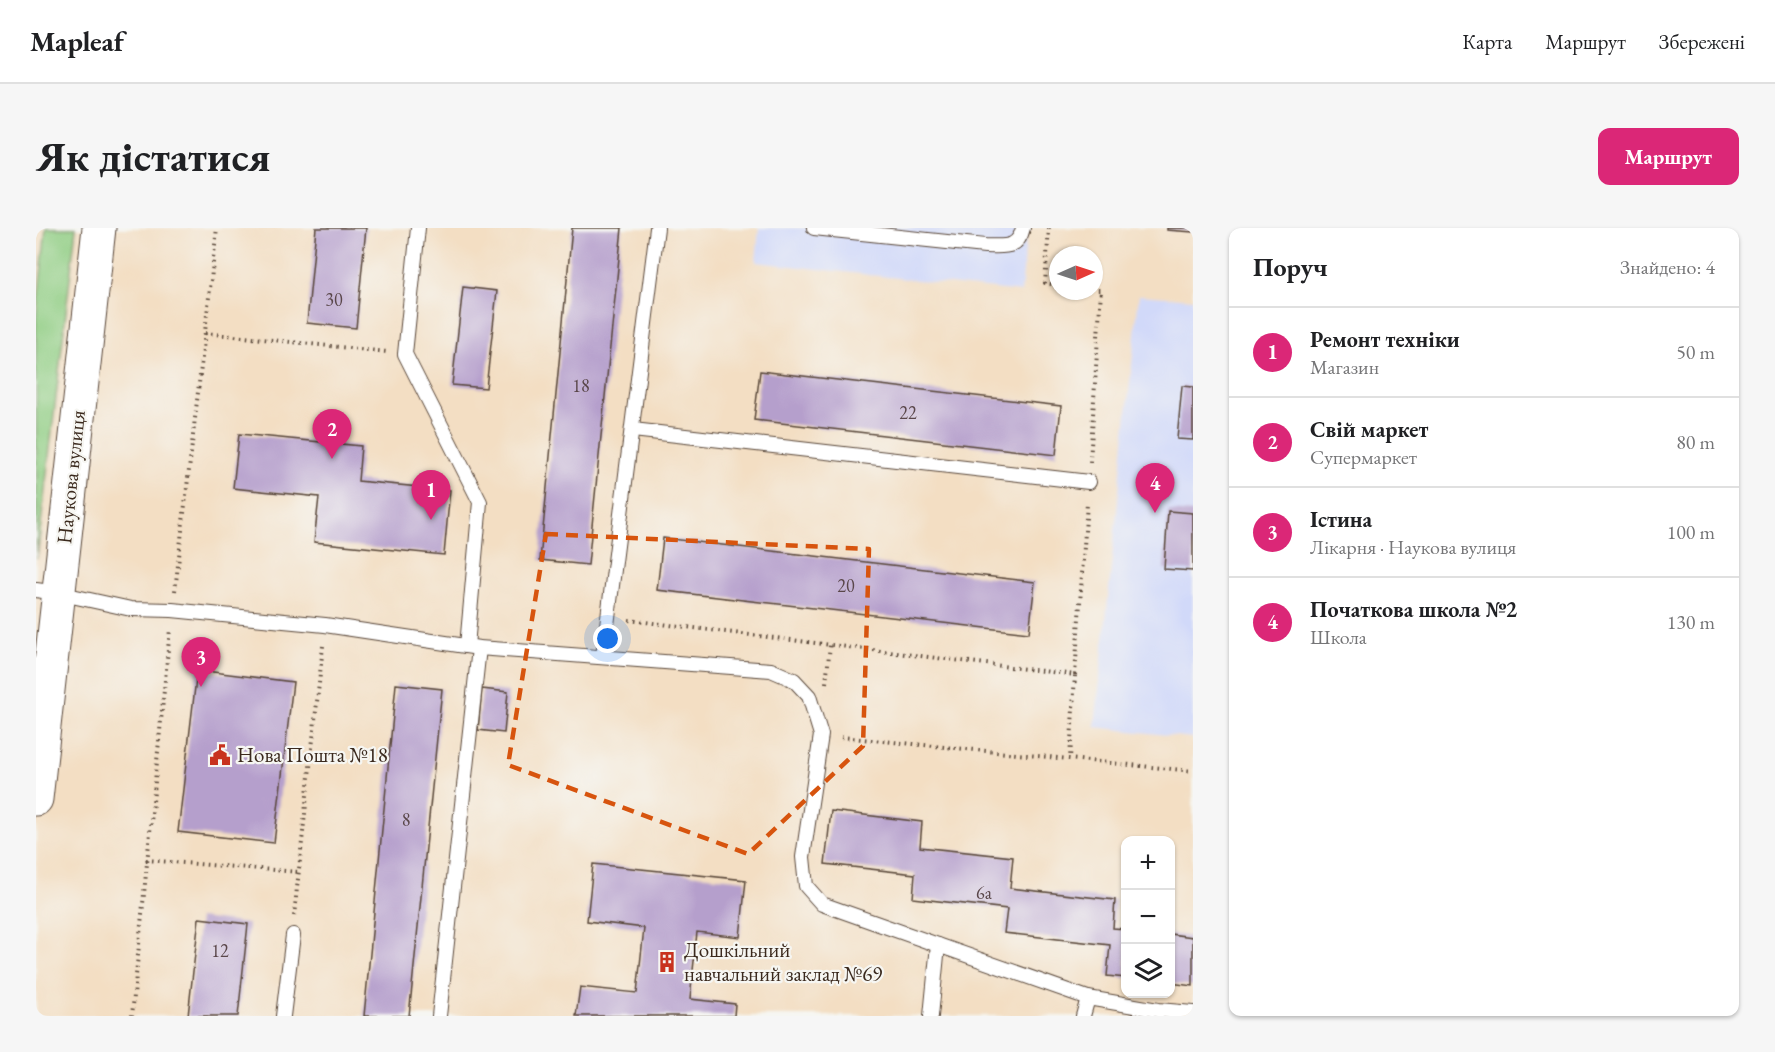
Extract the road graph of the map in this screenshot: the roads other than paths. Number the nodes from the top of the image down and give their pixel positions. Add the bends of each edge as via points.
1 (99, 228) edge
2 (418, 228) edge
3 (657, 228) edge
4 (814, 228) edge
5 (1023, 228) edge
6 (633, 430) junction
7 (1089, 482) dead end
8 (47, 591) edge
9 (473, 647) junction
10 (603, 657) junction
11 (36, 799) edge
12 (292, 935) road end
13 (938, 945) junction
14 (1088, 998) junction
15 (1193, 1012) edge
16 (283, 1016) edge
17 (439, 1016) edge
18 (931, 1016) edge
19 (1083, 1016) edge

1 - 8 main road, Наукова вулиця
2 - 9 lane via 405,354 480,502
3 - 6 lane
4 - 5 lane via 996,246 1015,244
6 - 7 lane
6 - 10 lane
8 - 9 lane via 131,609 325,625
8 - 11 main road, Наукова вулиця
9 - 10 lane
9 - 17 lane
10 - 13 lane via 771,670 794,680 808,696 820,735 803,857 806,886 822,904
12 - 16 lane
13 - 14 lane
13 - 18 lane
14 - 15 lane
14 - 19 lane

